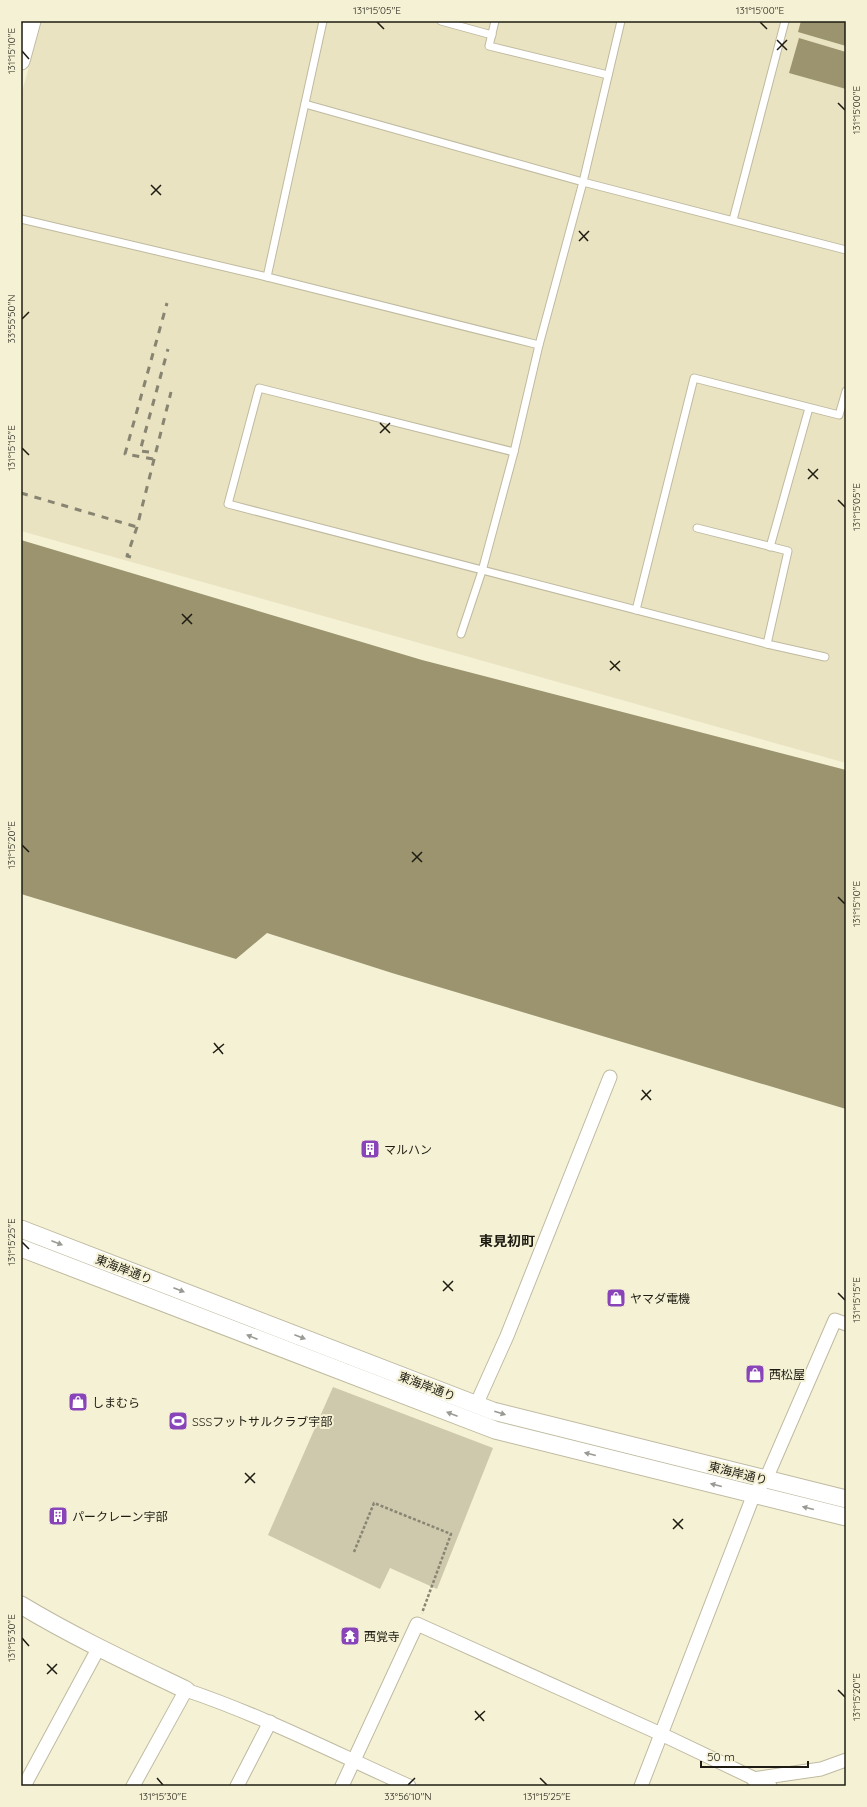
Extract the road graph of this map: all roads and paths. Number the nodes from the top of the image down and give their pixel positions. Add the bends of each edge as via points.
1 (32, 21) edge
2 (323, 21) edge
3 (441, 21) edge
4 (495, 21) edge
5 (620, 21) edge
6 (785, 21) edge
7 (492, 35) junction
8 (22, 53) edge
9 (608, 75) junction
10 (305, 104) junction
11 (583, 182) junction
12 (21, 219) edge
13 (733, 220) junction
14 (846, 250) edge
15 (267, 277) junction
16 (539, 345) junction
17 (846, 391) edge
18 (809, 408) junction
19 (514, 452) junction
20 (697, 528) dead end
21 (770, 546) junction
22 (482, 571) junction
23 (636, 610) junction
24 (461, 634) dead end
25 (767, 644) junction
26 (825, 657) dead end
27 (610, 1077) dead end
28 (21, 1229) edge
29 (21, 1248) edge
30 (846, 1324) edge
31 (476, 1405) junction
32 (766, 1479) junction
33 (754, 1494) junction
34 (846, 1499) edge
35 (846, 1517) edge
36 (354, 1552) dead end
37 (21, 1605) edge
38 (417, 1624) junction
39 (98, 1649) junction
40 (186, 1690) junction
41 (270, 1722) junction
42 (661, 1734) junction
43 (846, 1760) edge
44 (354, 1762) junction
45 (753, 1779) junction
46 (21, 1785) edge
47 (24, 1786) edge
48 (134, 1786) edge
49 (238, 1786) edge
50 (342, 1786) edge
51 (408, 1786) edge
52 (641, 1786) edge
53 (770, 1786) edge

1 - 8 street
2 - 10 lane
3 - 7 lane
4 - 7 lane
5 - 9 lane
6 - 13 lane
7 - 9 lane via 489,46
9 - 11 lane
10 - 11 lane
10 - 15 lane
11 - 13 lane
11 - 16 lane
12 - 15 lane
13 - 14 lane
15 - 16 lane
16 - 19 lane
17 - 18 lane via 840,415
18 - 21 lane
18 - 23 lane via 694,378
19 - 22 lane
19 - 22 lane via 259,388 228,504
20 - 21 lane
21 - 25 lane via 788,551
22 - 23 lane
22 - 24 lane
23 - 25 lane
25 - 26 lane
27 - 31 street via 510,1328
28 -> 31 street, 東海岸通り
33 -> 29 street, 東海岸通り via 495,1430
30 - 32 street via 835,1320
31 -> 32 street, 東海岸通り via 516,1418
32 - 33 street
32 - 34 street, 東海岸通り
35 -> 33 street, 東海岸通り
33 - 42 street
36 - 38 path via 374,1503 451,1534
37 - 39 street
38 - 42 street
38 - 44 street
39 - 40 street
39 - 47 street
40 - 41 street
40 - 48 street
41 - 44 street
41 - 49 street
42 - 45 street
42 - 52 street
43 - 45 street via 821,1769
44 - 50 street
44 - 51 street
45 - 53 street
46 - 47 street

